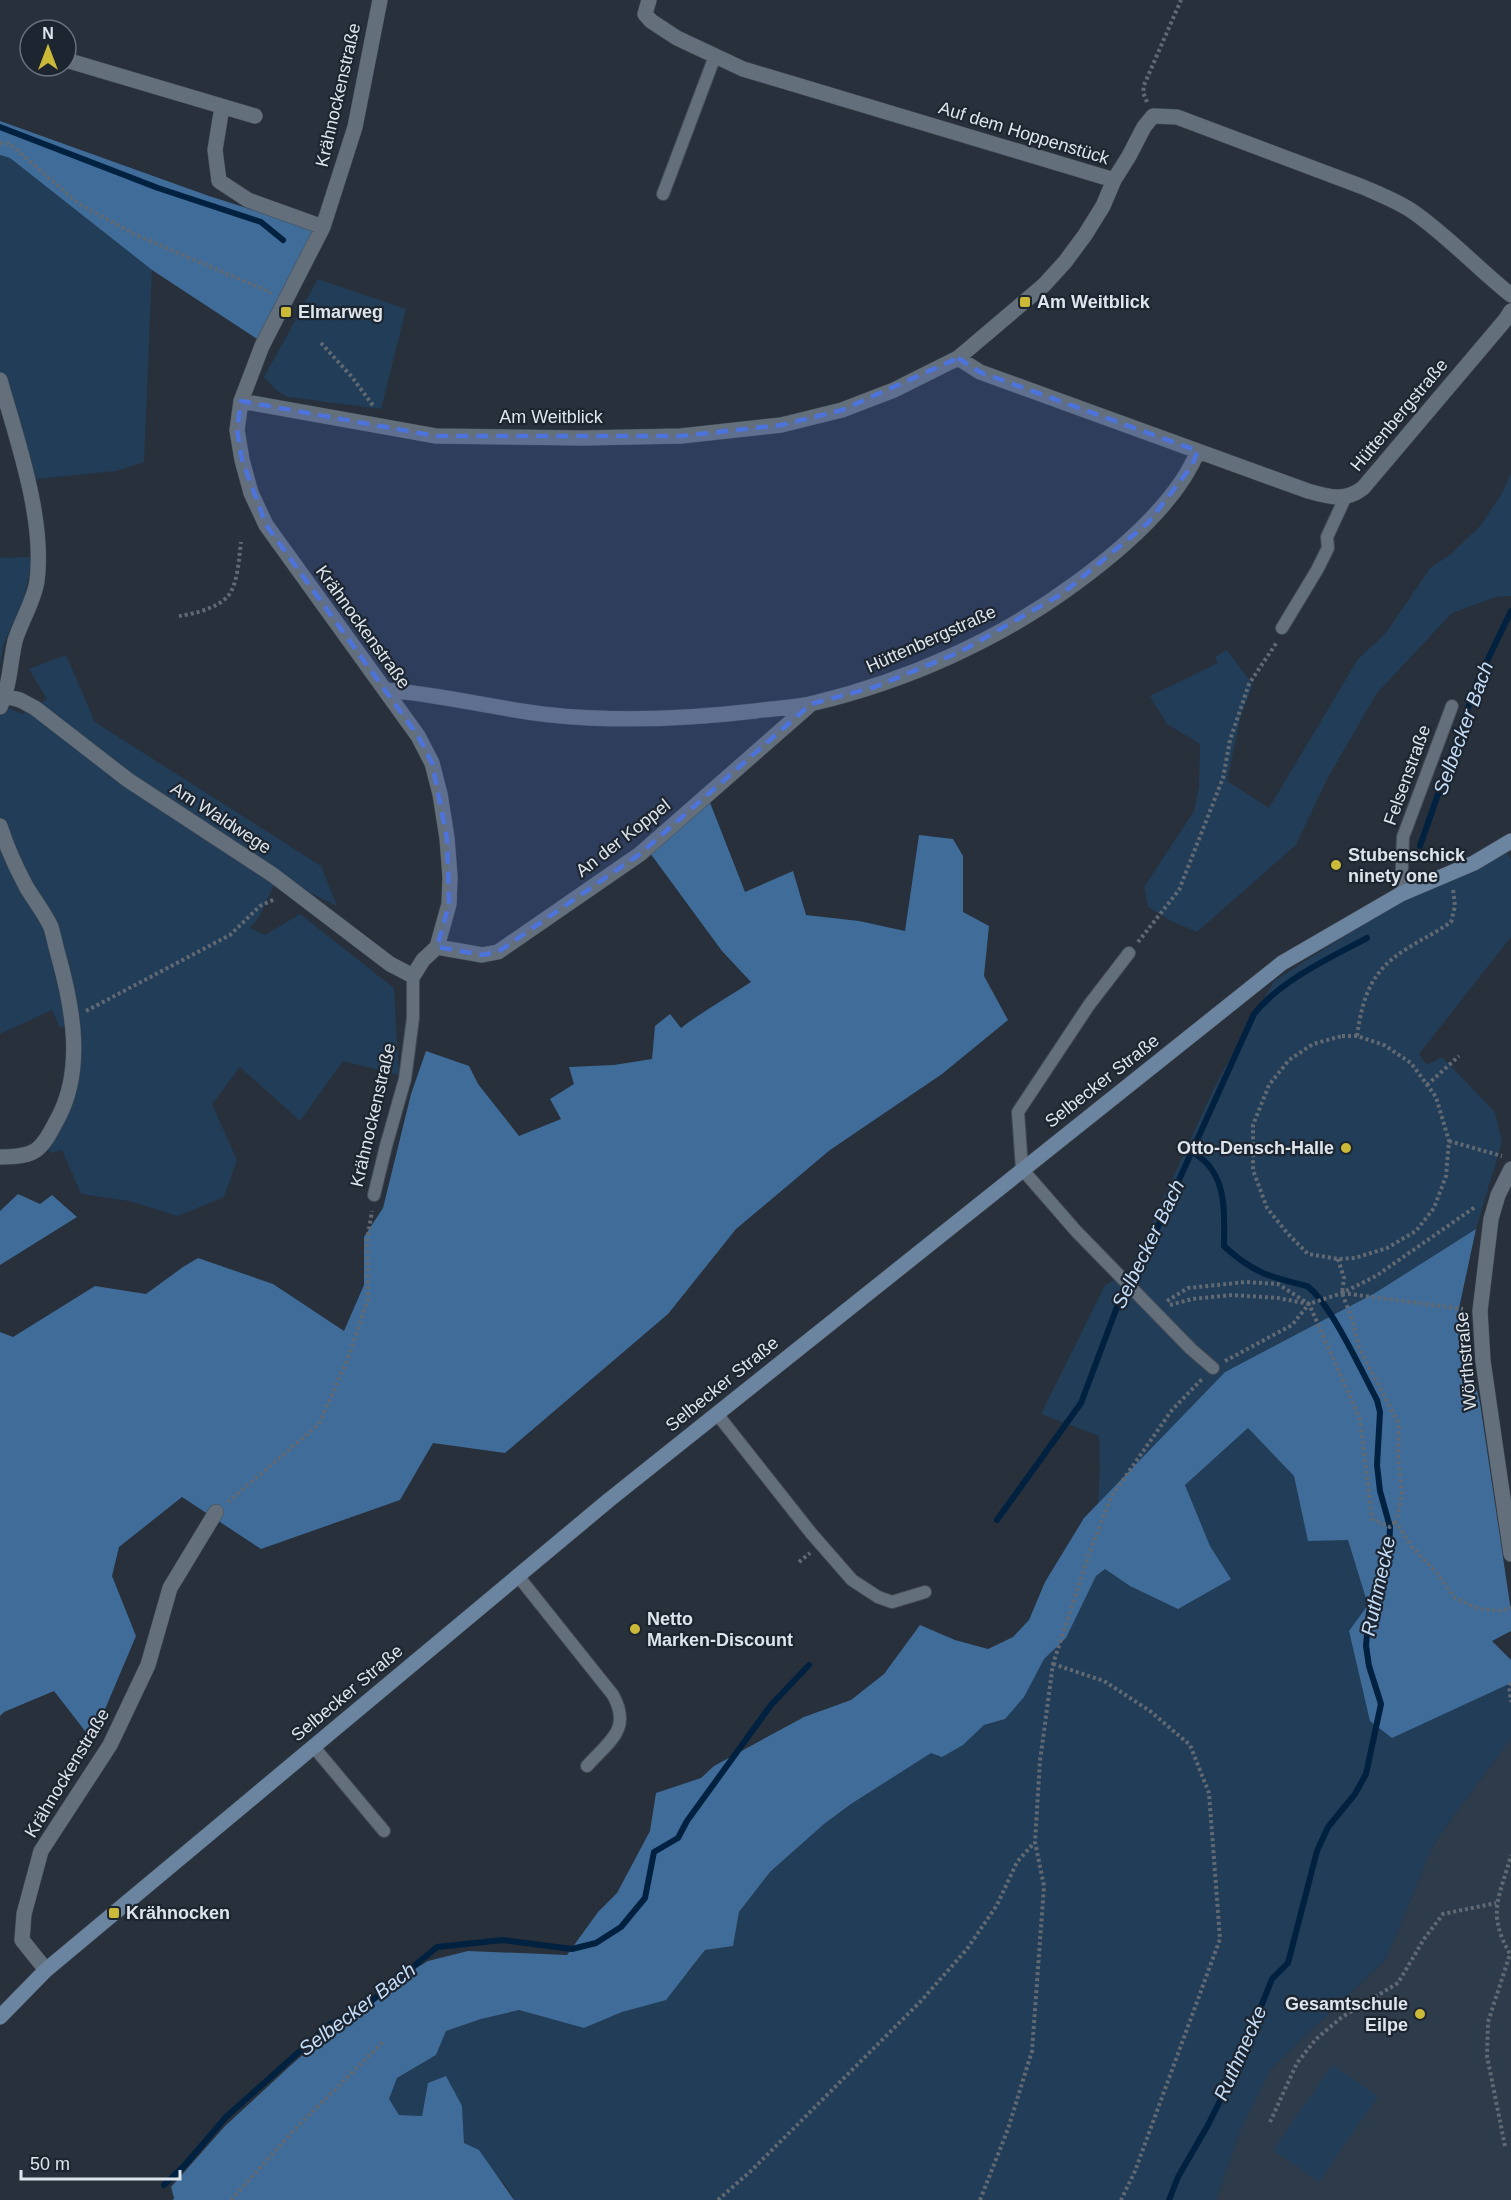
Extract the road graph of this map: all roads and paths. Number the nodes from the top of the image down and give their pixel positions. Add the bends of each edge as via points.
1 (380, 0) edge
2 (1181, 0) edge
3 (647, 7) edge
4 (715, 56) junction
5 (78, 64) edge
6 (1143, 92) dead end
7 (222, 107) junction
8 (255, 116) dead end
9 (0, 143) edge
10 (1114, 180) junction
11 (663, 194) dead end
12 (323, 227) junction
13 (1511, 295) edge
14 (286, 299) junction
15 (1511, 311) edge
16 (321, 343) dead end
17 (958, 358) junction
18 (0, 380) edge
19 (241, 401) junction
20 (378, 425) junction
21 (1198, 451) junction
22 (1345, 498) junction
23 (241, 542) dead end
24 (179, 616) dead end
25 (1282, 628) joint
26 (385, 690) junction
27 (2, 700) edge
28 (811, 704) junction
29 (1452, 706) dead end
30 (0, 826) edge
31 (1510, 843) edge
32 (1451, 873) junction
33 (292, 891) junction
34 (1401, 894) junction
35 (437, 947) junction
36 (1129, 953) joint
37 (413, 976) junction
38 (73, 1018) junction
39 (1358, 1036) junction
40 (1459, 1056) dead end
41 (1427, 1084) junction
42 (1449, 1141) junction
43 (0, 1157) edge
44 (1511, 1159) edge
45 (1022, 1169) junction
46 (1511, 1169) edge
47 (374, 1195) joint
48 (1485, 1200) dead end
49 (1338, 1259) junction
50 (1342, 1293) junction
51 (1309, 1304) junction
52 (1154, 1310) junction
53 (1480, 1311) junction
54 (1213, 1368) junction
55 (717, 1414) junction
56 (216, 1512) joint
57 (1395, 1522) junction
58 (1508, 1524) edge
59 (1511, 1554) edge
60 (518, 1576) junction
61 (925, 1592) dead end
62 (1511, 1607) edge
63 (1053, 1664) junction
64 (1511, 1683) edge
65 (1511, 1702) edge
66 (313, 1746) junction
67 (587, 1766) dead end
68 (384, 1831) dead end
69 (1035, 1842) junction
70 (1511, 1856) edge
71 (1496, 1903) junction
72 (1511, 1954) edge
73 (46, 1970) junction
74 (2, 2011) edge
75 (384, 2041) dead end
76 (1270, 2122) dead end
77 (1504, 2146) dead end
78 (231, 2200) edge
79 (718, 2200) edge
80 (980, 2200) edge
81 (1120, 2200) edge

1 - 12 street, Krähnockenstraße via 355,127
2 - 6 path
3 - 4 street, Auf dem Hoppenstück via 651,21
4 - 10 street, Auf dem Hoppenstück via 743,69
4 - 11 lane
5 - 7 street
7 - 8 street
7 - 12 street via 215,150 219,181 248,200
9 - 14 path via 10,144 78,204 136,235
10 - 13 street, Auf dem Hoppenstück via 1154,116 1177,117 1363,187 1411,210
10 - 17 street, Am Weitblick via 1103,206 1065,262
12 - 14 street, Krähnockenstraße
14 - 19 street, Krähnockenstraße
15 - 22 street, Hüttenbergstraße via 1363,488
16 - 20 path via 373,404
17 - 20 street, Am Weitblick via 894,390 842,410 770,426 681,436 583,438 436,436
17 - 21 street via 980,372
18 - 27 street, Am Waldwege via 36,518 39,559 36,584 12,652 9,683
19 - 20 street, Am Weitblick
19 - 26 street, Krähnockenstraße via 237,430 242,460 266,525
21 - 22 street via 1308,491
21 - 28 street, Hüttenbergstraße via 1191,467 1148,522 1062,594 960,652 874,687
22 - 25 lane via 1327,537 1328,548 1321,563
23 - 24 path via 236,577 227,597 200,613
25 - 36 path via 1280,638 1249,684 1230,740 1223,778 1179,890
26 - 28 street, Hüttenbergstraße via 550,715 630,720
26 - 35 street, Krähnockenstraße via 418,736 432,763 440,794 450,877 449,904
27 - 33 street, Am Waldwege via 20,700 35,708 128,780
28 - 35 street, An der Koppel via 640,854 498,952 482,955
29 - 34 lane, Felsenstraße via 1403,837
30 - 38 street via 12,860 50,926
31 - 32 main road, Selbecker Straße
32 - 34 main road, Selbecker Straße
32 - 39 path via 1455,906 1451,922 1396,956 1372,980
33 - 37 street, Am Waldwege via 390,964
33 - 38 path via 260,906 230,935
34 - 45 main road, Selbecker Straße via 1282,963
35 - 37 street, Krähnockenstraße
36 - 45 lane via 1089,1005 1018,1112
37 - 47 lane, Krähnockenstraße via 413,1018 405,1079
38 - 43 street via 71,1077 63,1109 43,1146 25,1156
39 - 41 path via 1384,1045 1411,1063
39 - 49 path via 1313,1044 1289,1060 1269,1084 1253,1125 1253,1170 1267,1208 1308,1254
40 - 41 path
41 - 42 path via 1436,1096
42 - 44 path
42 - 49 path via 1446,1176 1434,1209 1416,1231 1387,1248
45 - 52 lane
45 - 55 main road, Selbecker Straße
46 - 53 street, Wörthstraße via 1491,1219
47 - 56 path, Krähnockenstraße via 368,1241 368,1299 320,1424
48 - 50 path via 1377,1276
49 - 50 path via 1344,1278
50 - 51 path
50 - 53 path
50 - 57 path via 1359,1348 1399,1424 1402,1494
51 - 52 path via 1232,1295 1192,1299
51 - 52 path via 1278,1284 1246,1282 1188,1288
51 - 54 path via 1292,1325
51 - 57 path via 1360,1419 1372,1519 1390,1527
52 - 54 lane
53 - 58 street, Wörthstraße via 1483,1361
54 - 63 path via 1172,1410 1111,1497
55 - 60 main road, Selbecker Straße
55 - 61 lane via 852,1580 892,1602
56 - 73 street, Krähnockenstraße via 170,1587 148,1665 110,1745 41,1851 24,1914 22,1940
57 - 62 path via 1455,1598 1479,1609 1503,1611
58 - 59 street, Wörthstraße
60 - 66 main road, Selbecker Straße
60 - 67 lane via 621,1709 618,1731
63 - 69 path via 1040,1761
63 - 81 path via 1104,1681 1150,1711 1190,1745 1209,1793 1220,1939 1135,2171
64 - 65 path
66 - 68 lane
66 - 73 main road, Selbecker Straße
69 - 79 path via 1017,1862 997,1905 967,1949 921,2001
69 - 80 path via 1044,1886 1032,2051 1008,2129
70 - 71 path
71 - 72 path via 1500,1936
71 - 76 path via 1443,1914 1398,1983 1342,2017 1316,2039 1297,2063
72 - 77 path via 1488,2022 1487,2056
73 - 74 main road, Selbecker Straße
75 - 78 path via 295,2129

